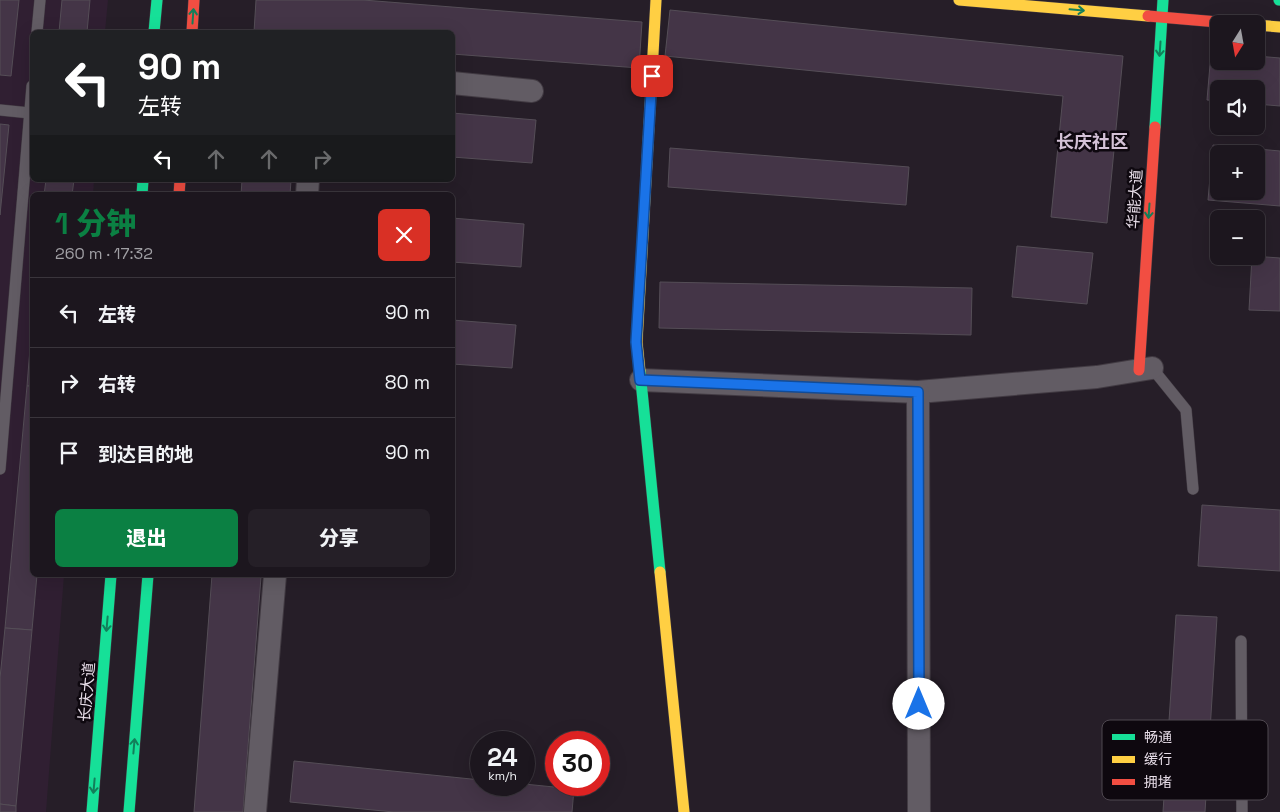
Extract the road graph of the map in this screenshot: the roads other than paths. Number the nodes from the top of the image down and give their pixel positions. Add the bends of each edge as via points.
1 (40, 0) edge
2 (157, 0) edge
3 (194, 0) edge
4 (656, 0) edge
5 (959, 0) edge
6 (1163, 0) edge
7 (1162, 17) junction
8 (1210, 21) edge
9 (1265, 26) edge
10 (1280, 27) edge
11 (37, 30) edge
12 (154, 30) edge
13 (192, 30) edge
14 (455, 83) edge
15 (532, 91) dead end
16 (0, 110) edge
17 (30, 113) joint
18 (1148, 365) junction
19 (640, 380) junction
20 (918, 392) junction
21 (0, 455) edge
22 (0, 469) edge
23 (1193, 489) dead end
24 (111, 577) edge
25 (148, 577) edge
26 (275, 577) edge
27 (1241, 640) dead end
28 (1241, 720) edge
29 (92, 812) edge
30 (129, 812) edge
31 (255, 812) edge
32 (684, 812) edge
33 (919, 812) edge

1 - 11 lane
2 - 12 street
13 -> 3 street
4 - 19 street via 636,342
5 -> 7 street
6 - 7 street, 华能大道
7 - 8 street
7 -> 18 street, 华能大道
9 - 10 street
14 - 15 street
16 - 17 lane
17 - 21 lane
18 - 20 street via 1096,377
18 - 23 lane via 1186,410
19 - 20 street
19 - 32 street
20 - 33 street
21 - 22 lane
24 -> 29 street, 长庆大道
30 -> 25 street
26 - 31 street
27 - 28 lane

